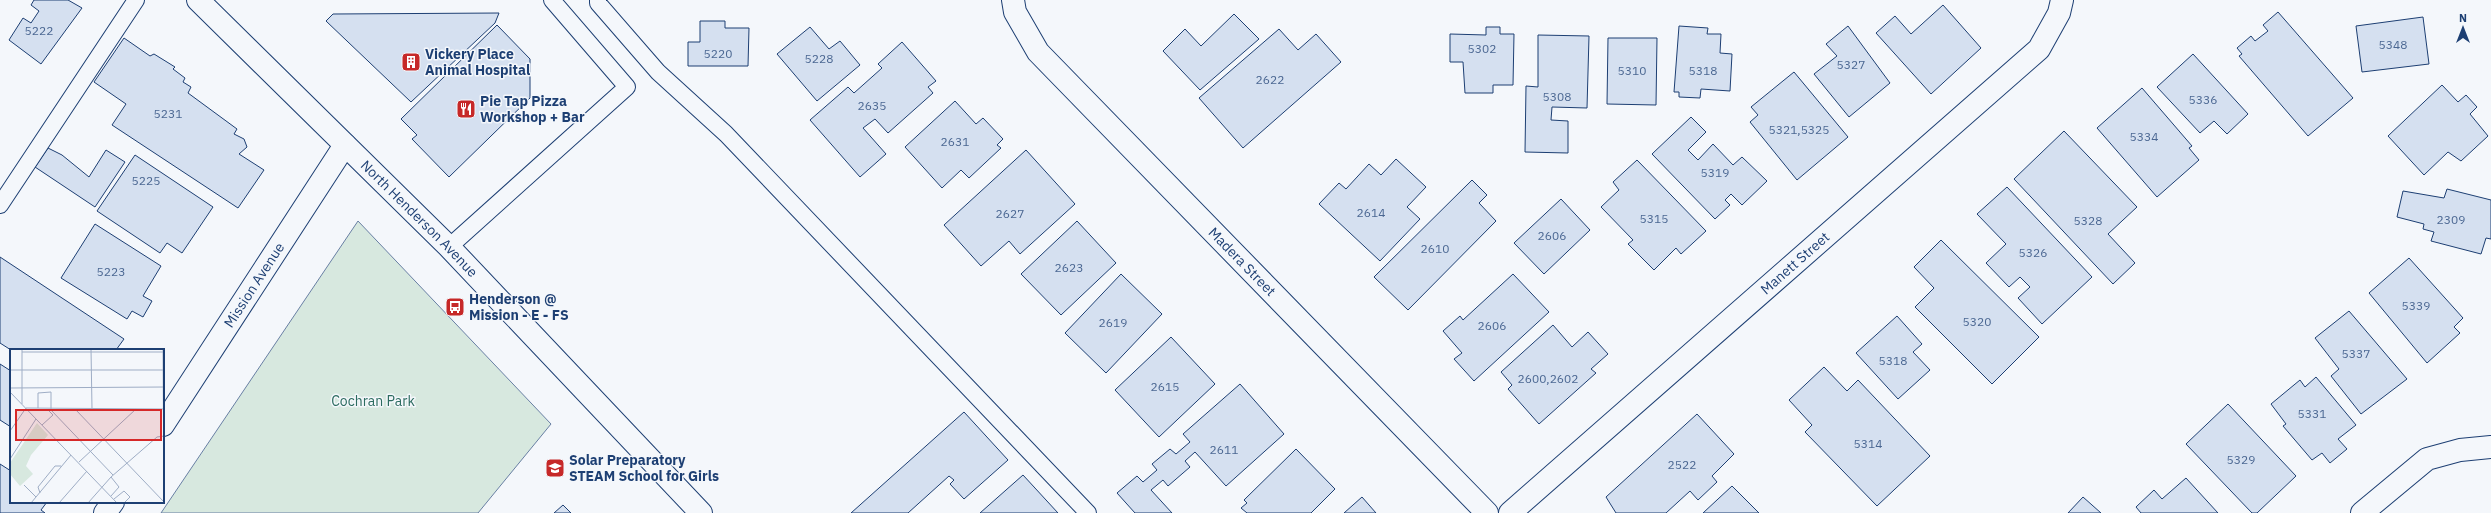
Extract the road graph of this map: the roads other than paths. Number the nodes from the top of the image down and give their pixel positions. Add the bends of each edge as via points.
1 (136, 0) edge
2 (198, 0) edge
3 (552, 0) edge
4 (598, 0) edge
5 (1013, 0) edge
6 (2062, 0) edge
7 (345, 145) junction
8 (0, 205) edge
9 (449, 247) junction
10 (164, 423) edge
11 (2491, 447) edge
12 (112, 503) edge
13 (106, 513) edge
14 (701, 513) edge
15 (1088, 513) edge
16 (1487, 513) edge
17 (1510, 513) edge
18 (2362, 513) edge

1 - 8 lane
2 - 7 street, North Henderson Avenue
3 - 9 lane via 627,87
4 - 15 lane via 658,72 726,134
5 - 16 street, Madera Street via 1014,12 1038,52
6 - 17 street, Manett Street via 2039,49
7 - 9 street, North Henderson Avenue
7 - 10 street, Mission Avenue
9 - 14 street, North Henderson Avenue
11 - 18 street via 2460,450 2427,459
12 - 13 street

